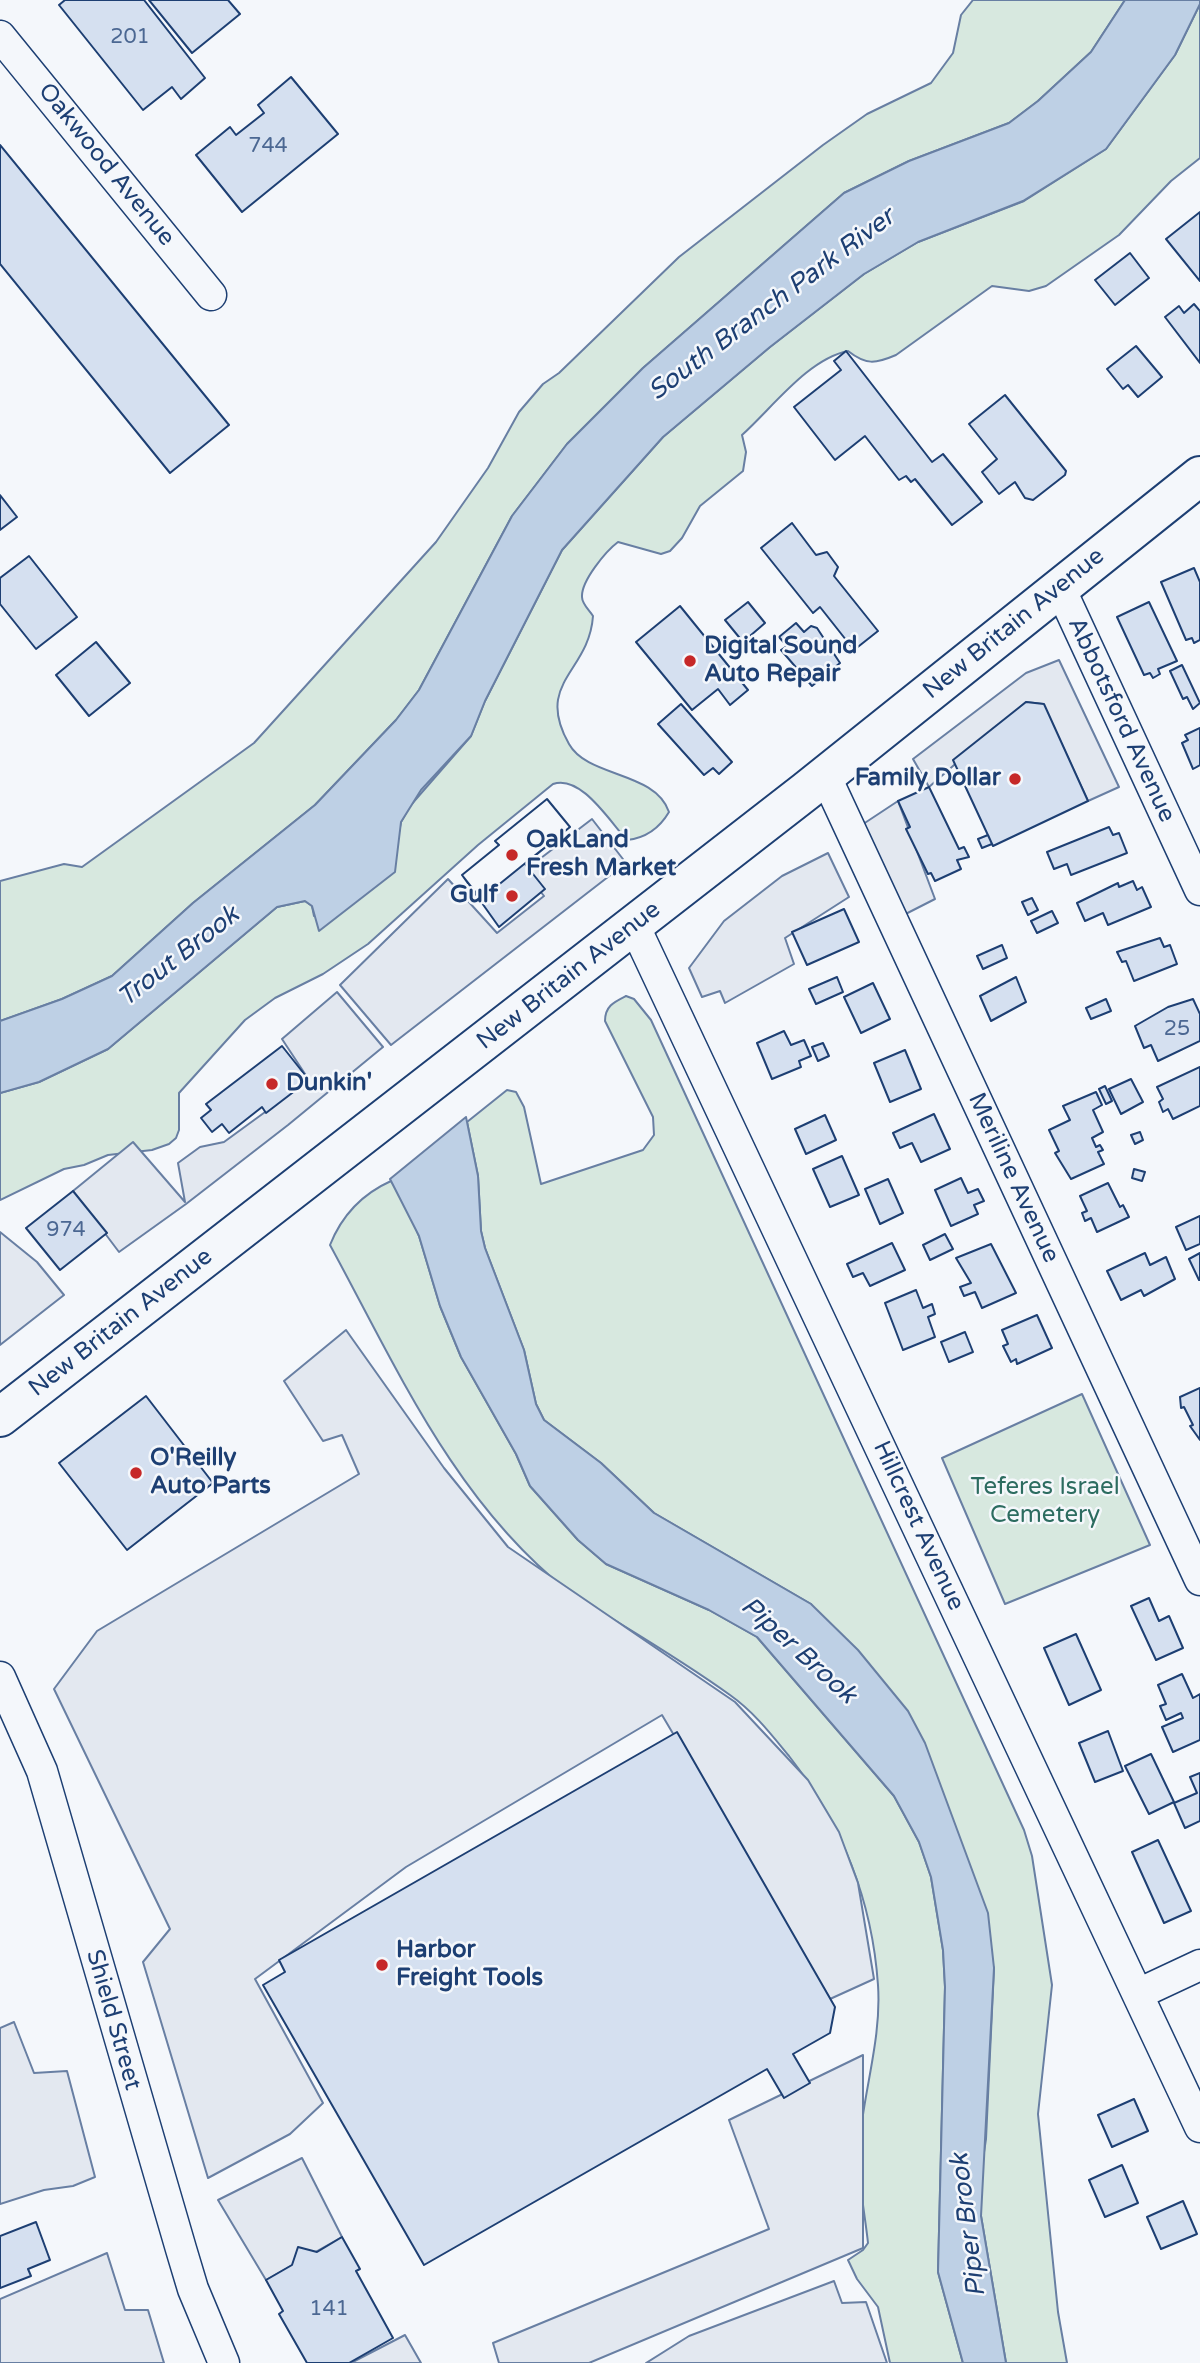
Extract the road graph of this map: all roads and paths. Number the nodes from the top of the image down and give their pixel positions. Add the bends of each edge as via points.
1 (0, 36) edge
2 (211, 295) dead end
3 (1200, 476) edge
4 (1060, 588) junction
5 (825, 775) junction
6 (1200, 890) edge
7 (634, 925) junction
8 (0, 1417) edge
9 (1200, 1580) edge
10 (0, 1677) edge
11 (1200, 1965) edge
12 (1138, 1994) junction
13 (1200, 2127) edge
14 (224, 2363) edge

1 - 2 street, Oakwood Avenue
3 - 4 main road, New Britain Avenue
4 - 5 main road, New Britain Avenue
4 - 6 street, Abbotsford Avenue
5 - 7 main road, New Britain Avenue
5 - 9 street, Meriline Avenue
7 - 8 main road, New Britain Avenue
7 - 12 street, Hillcrest Avenue
10 - 14 street, Shield Street via 42,1771 193,2289
11 - 12 street
12 - 13 street, Hillcrest Avenue

